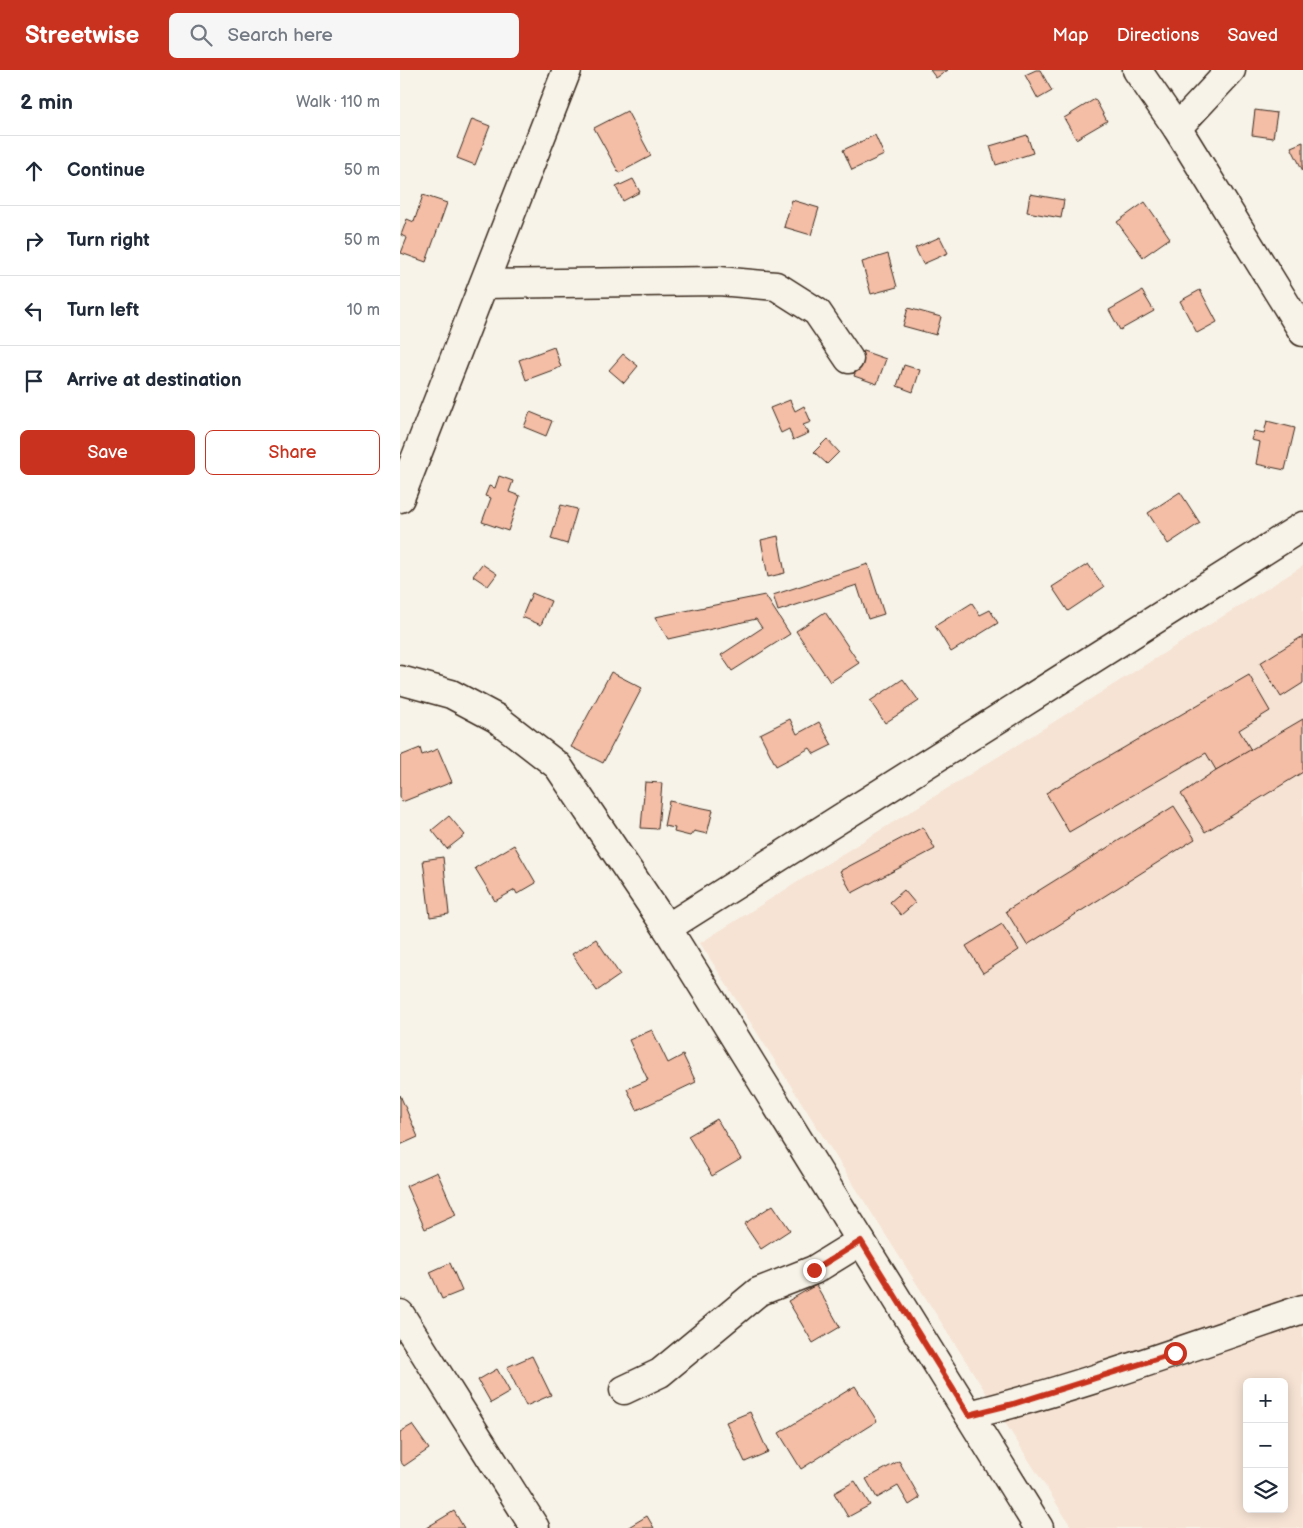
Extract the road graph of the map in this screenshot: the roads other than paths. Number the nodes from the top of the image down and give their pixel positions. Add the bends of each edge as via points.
1 (567, 70) edge
2 (1137, 70) edge
3 (1231, 70) edge
4 (1176, 128) junction
5 (484, 284) junction
6 (1303, 332) edge
7 (849, 359) dead end
8 (400, 498) edge
9 (1303, 526) edge
10 (400, 680) edge
11 (667, 928) junction
12 (861, 1241) junction
13 (1303, 1310) edge
14 (400, 1314) edge
15 (624, 1390) dead end
16 (969, 1415) junction
17 (535, 1528) edge
18 (1039, 1528) edge

1 - 5 street
2 - 4 street
3 - 4 street
4 - 6 street
5 - 7 street via 719,281 776,286 817,312
5 - 8 street
9 - 11 street
10 - 11 street via 451,694 496,718 558,766
11 - 12 street
12 - 15 street via 814,1270 758,1292 660,1373
12 - 16 street
13 - 16 street via 1147,1362
14 - 17 street
16 - 18 street

